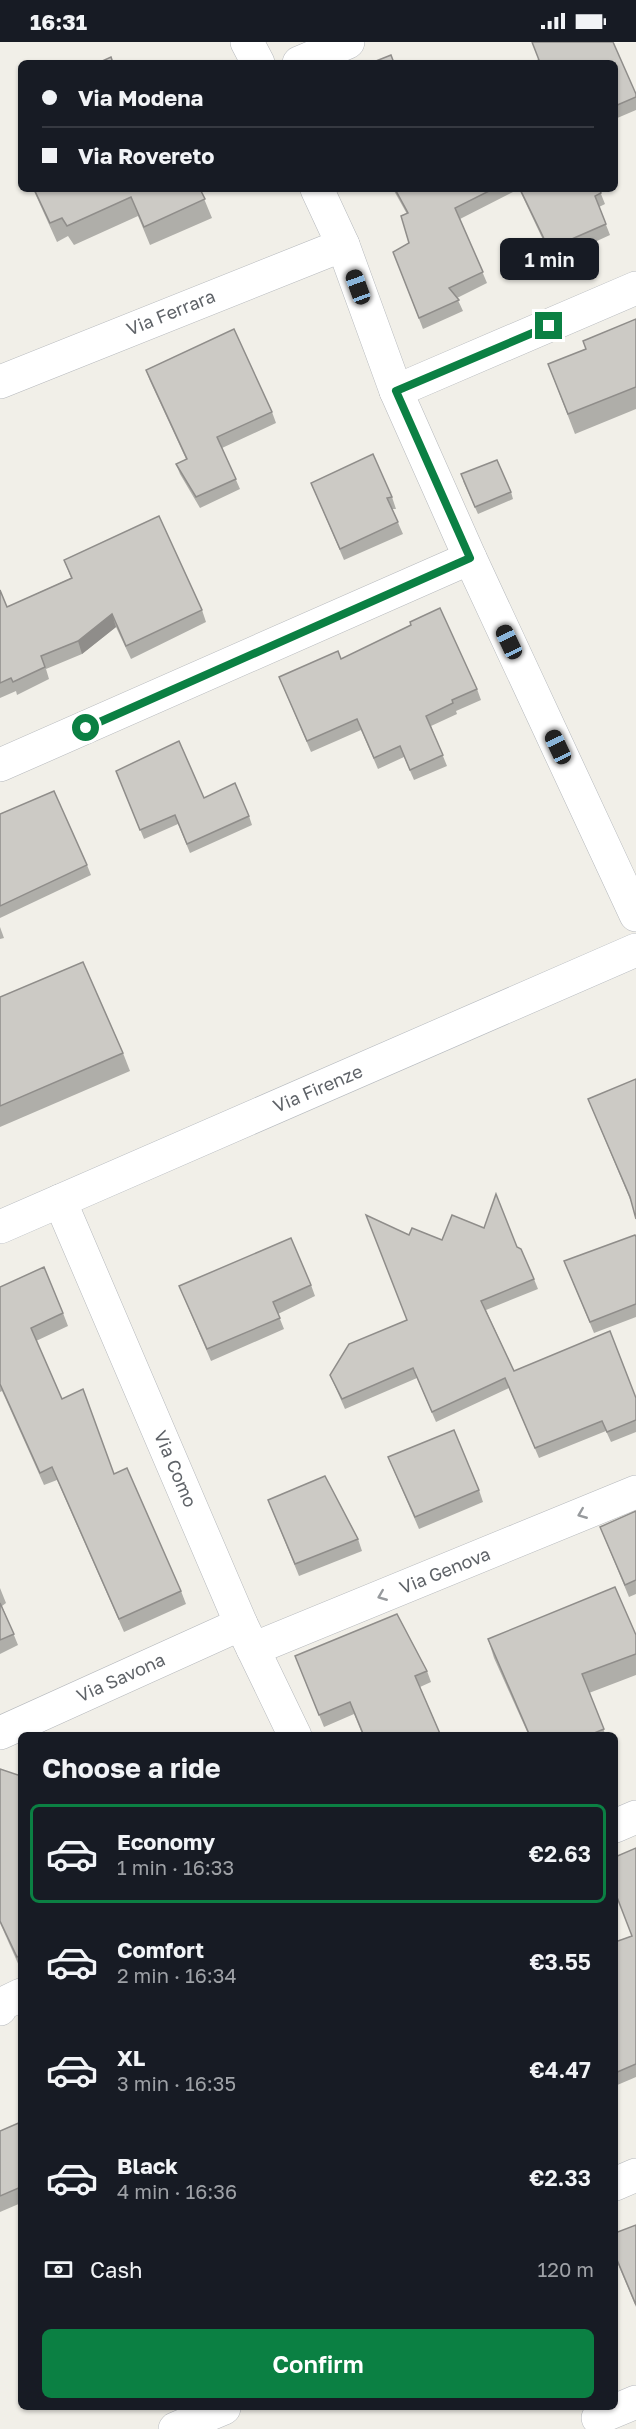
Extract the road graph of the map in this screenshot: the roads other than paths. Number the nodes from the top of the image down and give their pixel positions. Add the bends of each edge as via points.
1 (247, 42) edge
2 (348, 42) edge
3 (256, 60) edge
4 (306, 60) edge
5 (318, 192) edge
6 (343, 245) junction
7 (636, 288) edge
8 (0, 382) edge
9 (396, 391) junction
10 (470, 558) junction
11 (0, 765) edge
12 (636, 915) edge
13 (636, 950) edge
14 (60, 1201) junction
15 (0, 1227) edge
16 (636, 1492) edge
17 (247, 1636) junction
18 (293, 1732) edge
19 (0, 1733) edge
20 (636, 1817) edge
21 (618, 1825) edge
22 (18, 1996) edge
23 (0, 2009) edge
24 (636, 2175) edge
25 (618, 2183) edge
26 (636, 2402) edge
27 (219, 2410) edge
28 (617, 2410) edge
29 (618, 2410) edge
30 (598, 2418) edge
31 (175, 2429) edge

1 - 3 street
2 - 4 street
5 - 6 street
6 - 8 street, Via Ferrara
6 - 9 street
7 - 9 street
9 - 10 street
10 - 11 street
10 - 12 street
13 - 14 street, Via Firenze
14 - 15 street, Via Firenze
14 - 17 street, Via Como
16 -> 17 street, Via Genova
17 - 18 street, Via Como
17 - 19 street, Via Savona
20 - 21 street
22 - 23 street
24 - 25 street
26 - 29 street
27 - 31 street
28 - 30 street

